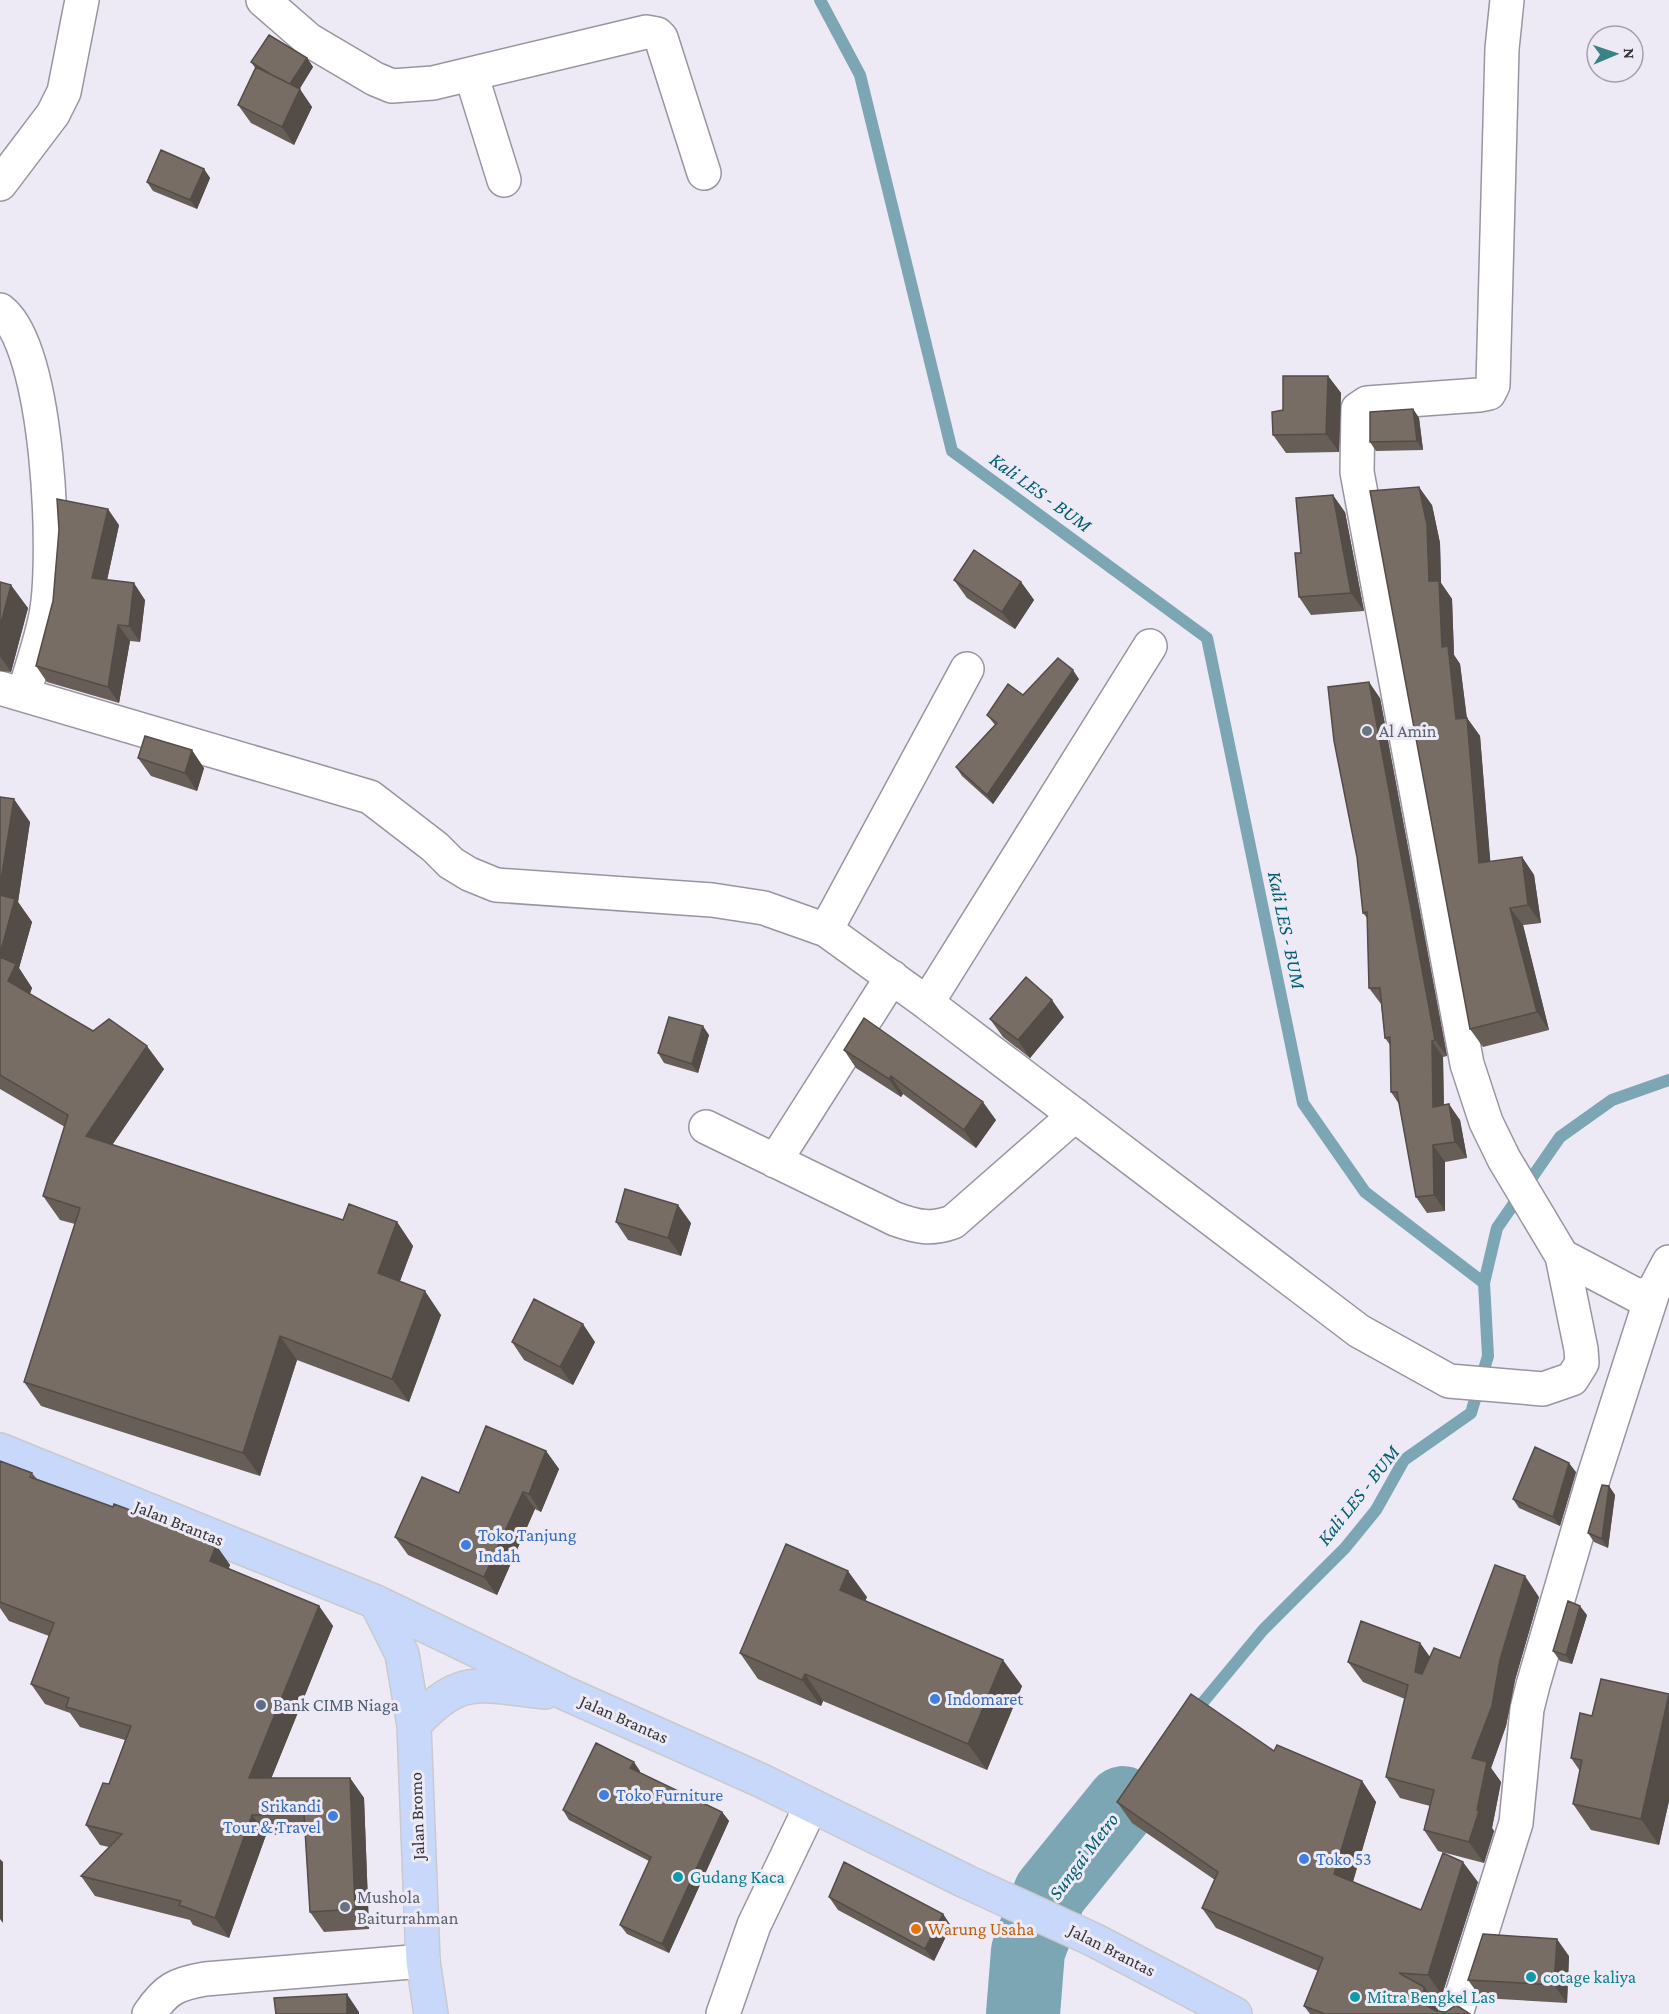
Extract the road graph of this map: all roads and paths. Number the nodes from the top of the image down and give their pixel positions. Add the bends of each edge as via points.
1 (82, 0) edge
2 (263, 0) edge
3 (1507, 0) edge
4 (471, 74) junction
5 (704, 173) dead end
6 (504, 180) dead end
7 (0, 184) edge
8 (0, 310) edge
9 (1150, 646) dead end
10 (966, 669) dead end
11 (12, 691) edge
12 (826, 930) junction
13 (892, 977) junction
14 (927, 1003) junction
15 (1075, 1115) junction
16 (706, 1127) dead end
17 (775, 1161) junction
18 (1562, 1257) junction
19 (1669, 1262) edge
20 (1653, 1292) junction
21 (0, 1450) edge
22 (376, 1602) junction
23 (567, 1694) junction
24 (414, 1725) junction
25 (812, 1806) junction
26 (423, 1961) junction
27 (149, 2014) edge
28 (431, 2014) edge
29 (723, 2014) edge
30 (1235, 2014) edge
31 (1456, 2014) edge

1 - 7 street via 64,92 53,114
2 - 4 street via 309,40 392,86 414,86
3 - 18 street via 1502,49 1493,385 1489,393 1479,395 1367,403 1358,409 1357,472 1467,1064 1486,1122
4 - 5 street via 646,32 657,34
4 - 6 street
8 - 11 street via 15,327 30,364 41,411 49,547 46,614
9 - 14 street
10 - 12 street
11 - 12 street via 370,797 452,863 496,885 712,900 764,908
12 - 13 street
13 - 14 street
13 - 17 street
14 - 15 street
15 - 17 street via 953,1222 936,1228 917,1227 896,1219
15 - 18 street via 1359,1330 1449,1381 1543,1389 1572,1379 1582,1363
16 - 17 street
18 - 20 street via 1638,1296
19 - 20 street
20 - 31 street via 1533,1685 1527,1709 1516,1823
21 - 22 main road, Jalan Brantas
22 - 23 main road, Jalan Brantas
22 - 24 main road, Jalan Bromo via 402,1653
23 - 24 main road via 471,1685 444,1695
23 - 25 main road, Jalan Brantas
24 - 26 main road, Jalan Bromo
25 - 29 street via 754,1925
25 - 30 main road, Jalan Brantas via 1094,1940
26 - 27 street via 178,1984 160,1998
26 - 28 main road, Jalan Bromo

